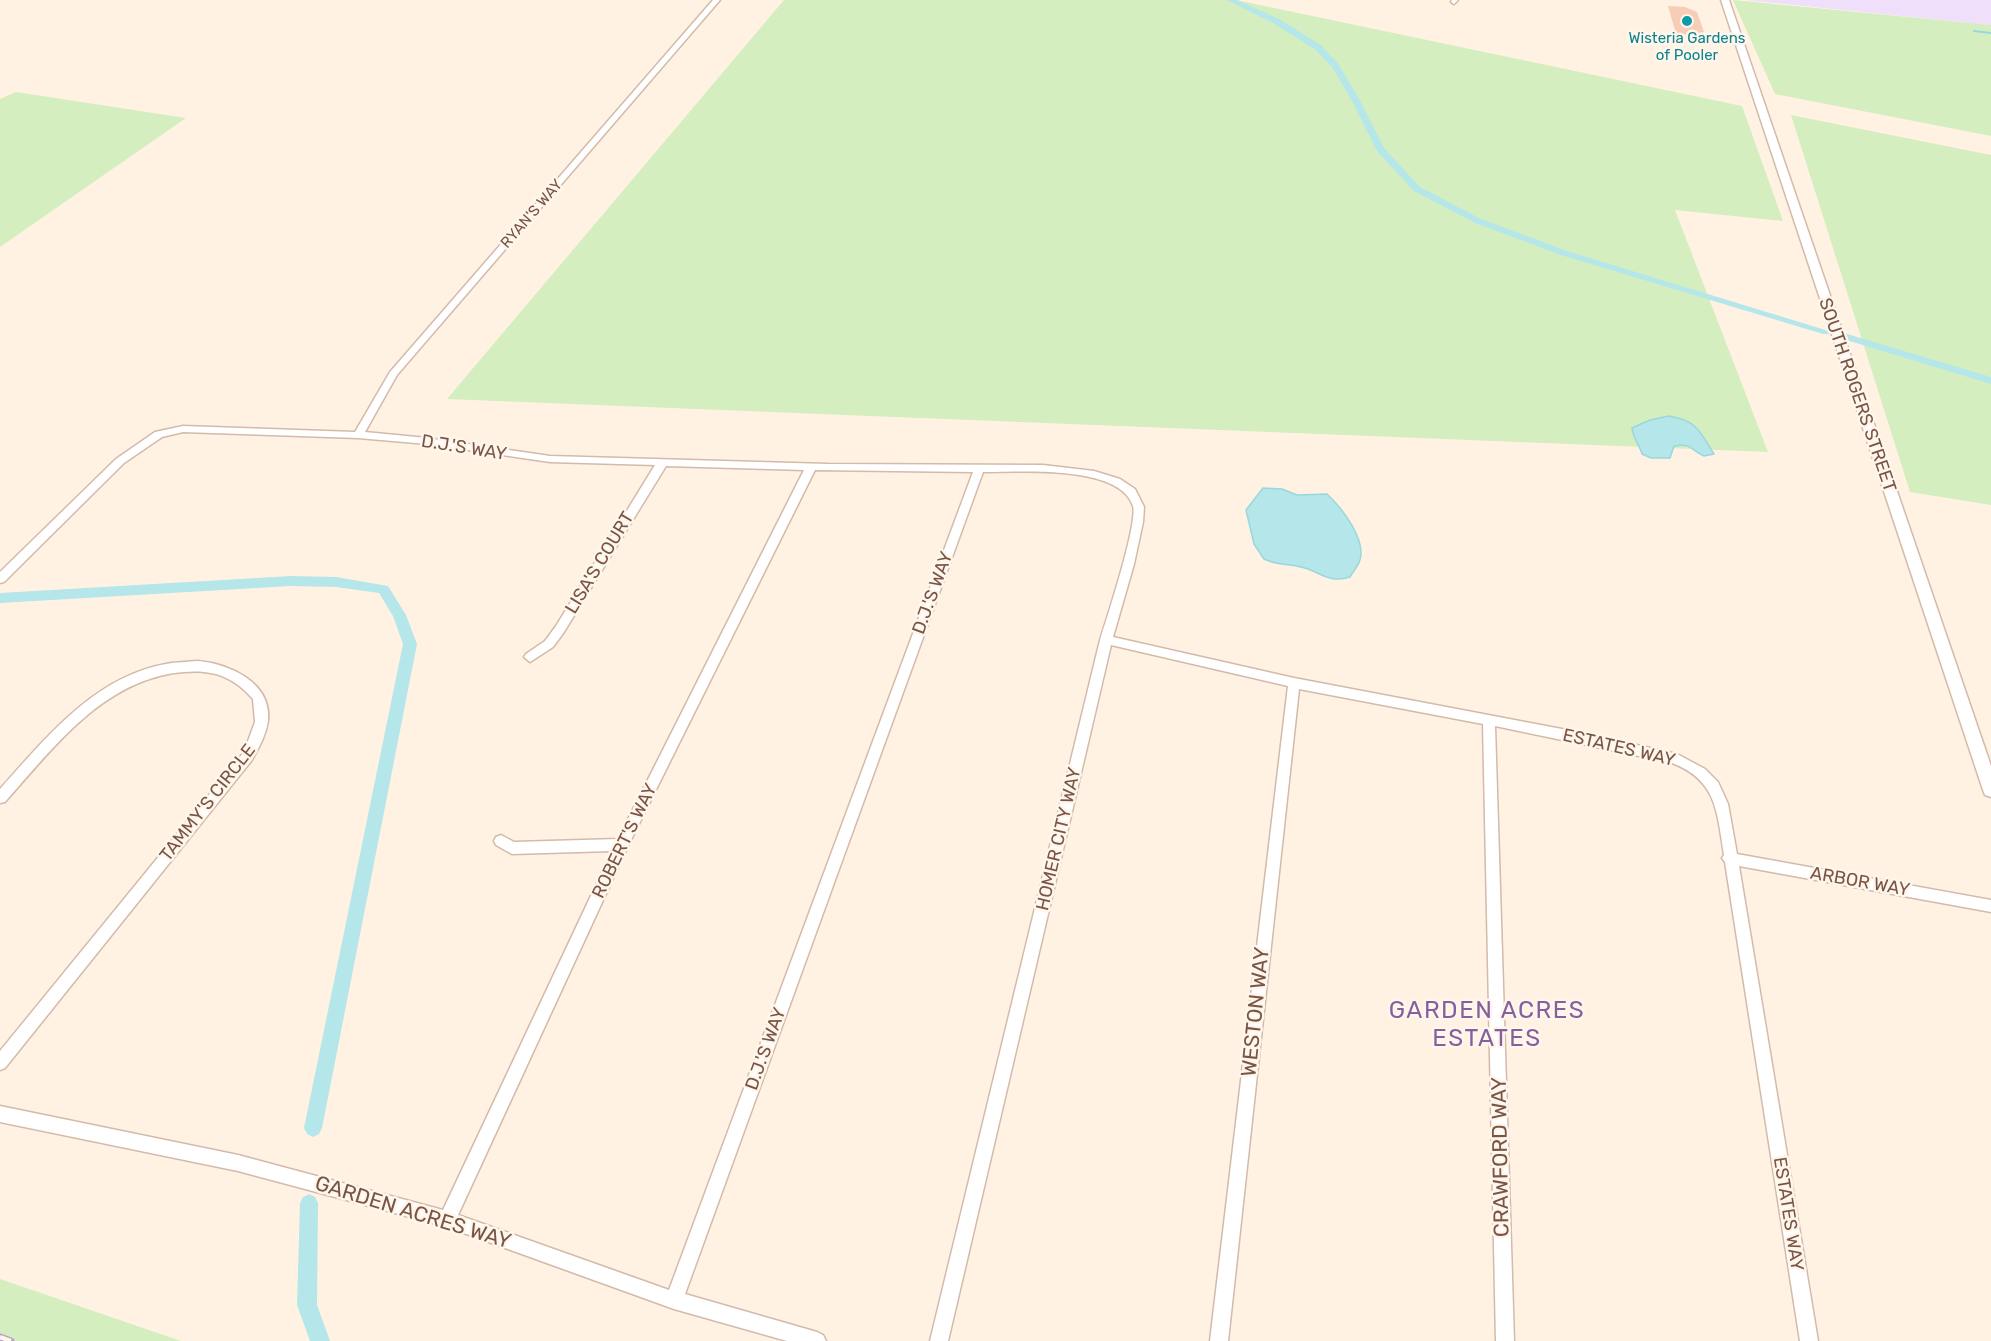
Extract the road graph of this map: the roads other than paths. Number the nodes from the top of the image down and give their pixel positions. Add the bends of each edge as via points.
1 (717, 0) edge
2 (1725, 0) edge
3 (358, 435) junction
4 (662, 463) junction
5 (811, 467) junction
6 (979, 469) junction
7 (0, 579) edge
8 (1106, 640) junction
9 (530, 657) dead end
10 (1294, 682) junction
11 (1489, 722) junction
12 (1991, 790) edge
13 (0, 798) edge
14 (501, 841) dead end
15 (622, 845) junction
16 (1729, 858) junction
17 (1991, 906) edge
18 (0, 1063) edge
19 (0, 1114) edge
20 (447, 1219) junction
21 (674, 1300) junction
22 (818, 1341) edge
23 (939, 1341) edge
24 (1219, 1341) edge
25 (1505, 1341) edge
26 (1809, 1341) edge

1 - 3 street, RYAN'S WAY via 393,374
2 - 12 street, SOUTH ROGERS STREET
3 - 4 street, D.J.'S WAY via 550,459
3 - 7 street via 191,429 159,434 120,461
4 - 5 street, D.J.'S WAY
4 - 9 street, LISA'S COURT via 560,629 549,644
5 - 6 street, D.J.'S WAY
5 - 15 street, ROBERT'S WAY
6 - 8 street, HOMER CITY WAY via 1087,471 1111,479 1131,492 1139,507 1137,523 1125,582
6 - 21 street, D.J.'S WAY
8 - 10 street, ESTATES WAY
8 - 23 street, HOMER CITY WAY
10 - 11 street, ESTATES WAY
10 - 24 street, WESTON WAY
11 - 16 street, ESTATES WAY via 1588,739 1685,763 1701,773 1720,795
11 - 25 street, CRAWFORD WAY
13 - 18 street, TAMMY'S CIRCLE via 78,715 106,692 141,676 179,666 214,667 243,681 259,699 261,729 248,756
14 - 15 street via 512,848
15 - 20 street, ROBERT'S WAY
16 - 17 street, ARBOR WAY
16 - 26 street, ESTATES WAY
19 - 20 street, GARDEN ACRES WAY via 238,1163
20 - 21 street, GARDEN ACRES WAY
21 - 22 street, GARDEN ACRES WAY

